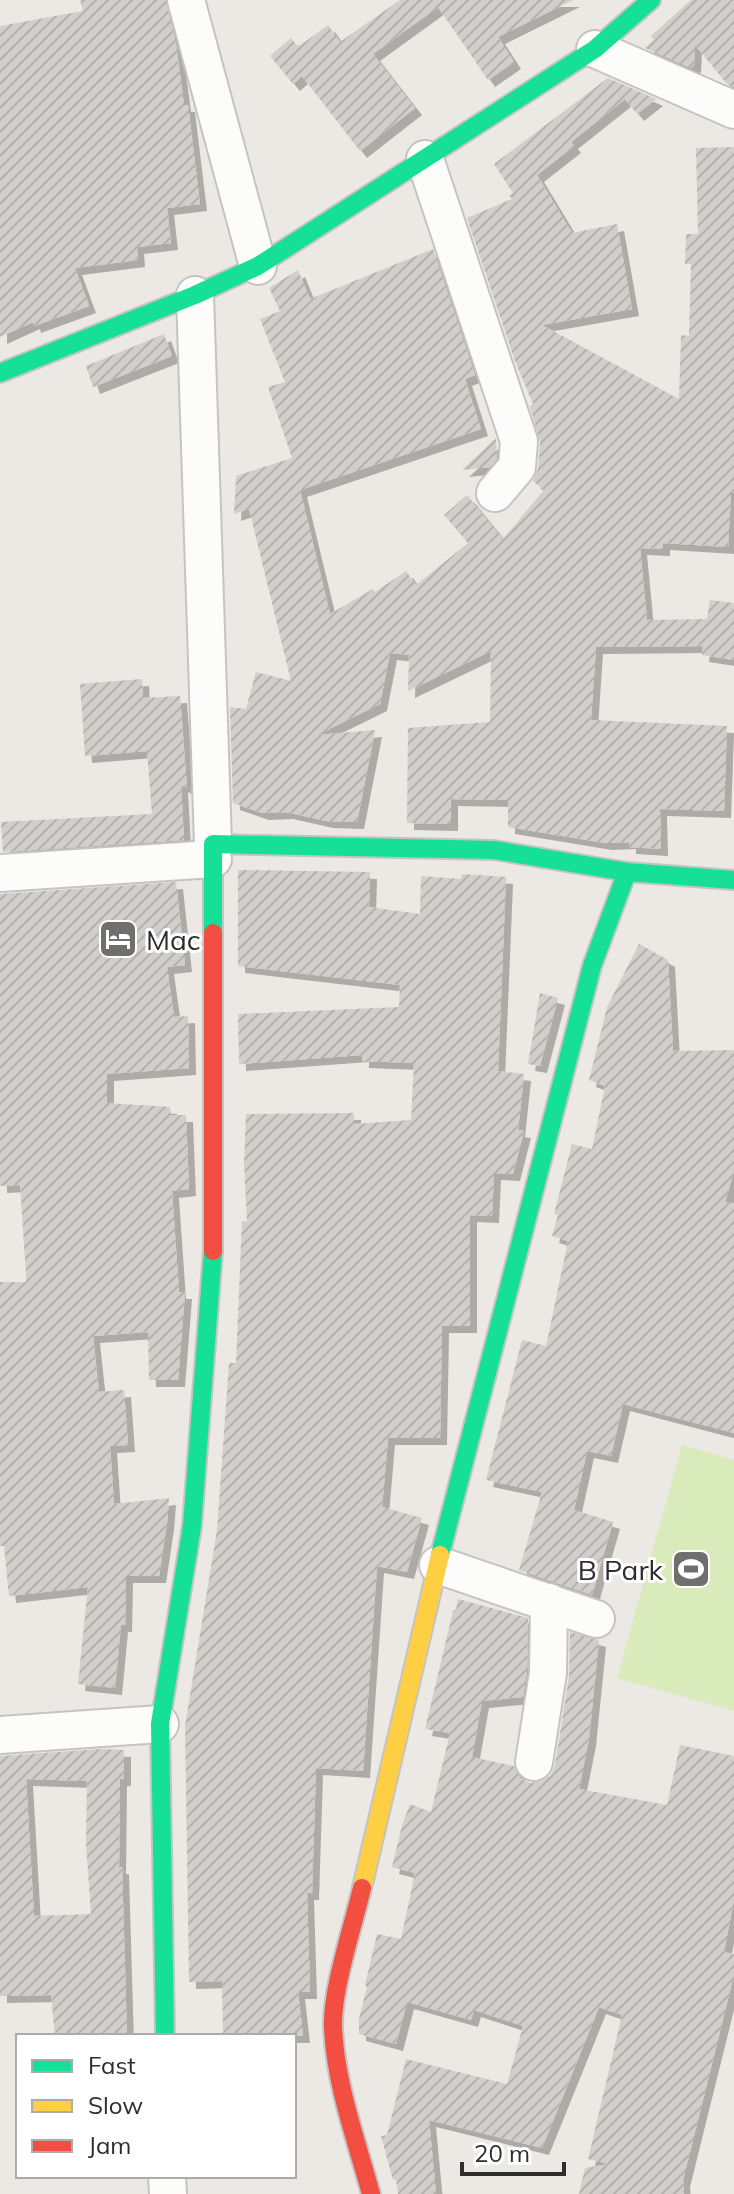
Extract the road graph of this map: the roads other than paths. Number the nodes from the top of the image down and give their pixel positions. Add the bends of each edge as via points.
1 (186, 0) edge
2 (651, 0) edge
3 (595, 49) junction
4 (734, 110) edge
5 (425, 159) junction
6 (258, 266) junction
7 (195, 295) junction
8 (0, 373) edge
9 (495, 493) dead end
10 (213, 851) junction
11 (627, 872) junction
12 (0, 873) edge
13 (734, 880) edge
14 (438, 1565) junction
15 (549, 1602) junction
16 (596, 1619) dead end
17 (160, 1724) junction
18 (0, 1735) edge
19 (534, 1762) dead end
20 (165, 2034) edge
21 (371, 2194) edge

1 - 6 street
2 - 3 street
3 - 4 street
3 - 5 street
5 - 6 street
5 - 9 street via 519,441 517,467
6 - 7 street
7 - 8 street
7 - 10 street
10 - 11 street via 494,850
10 - 12 street
10 - 17 street via 214,1237 192,1526
11 - 13 street
11 - 14 street via 592,966
14 - 15 street
14 - 21 street via 333,2024 339,2078
15 - 16 street
15 - 19 street via 548,1673
17 - 18 street
17 - 20 street

